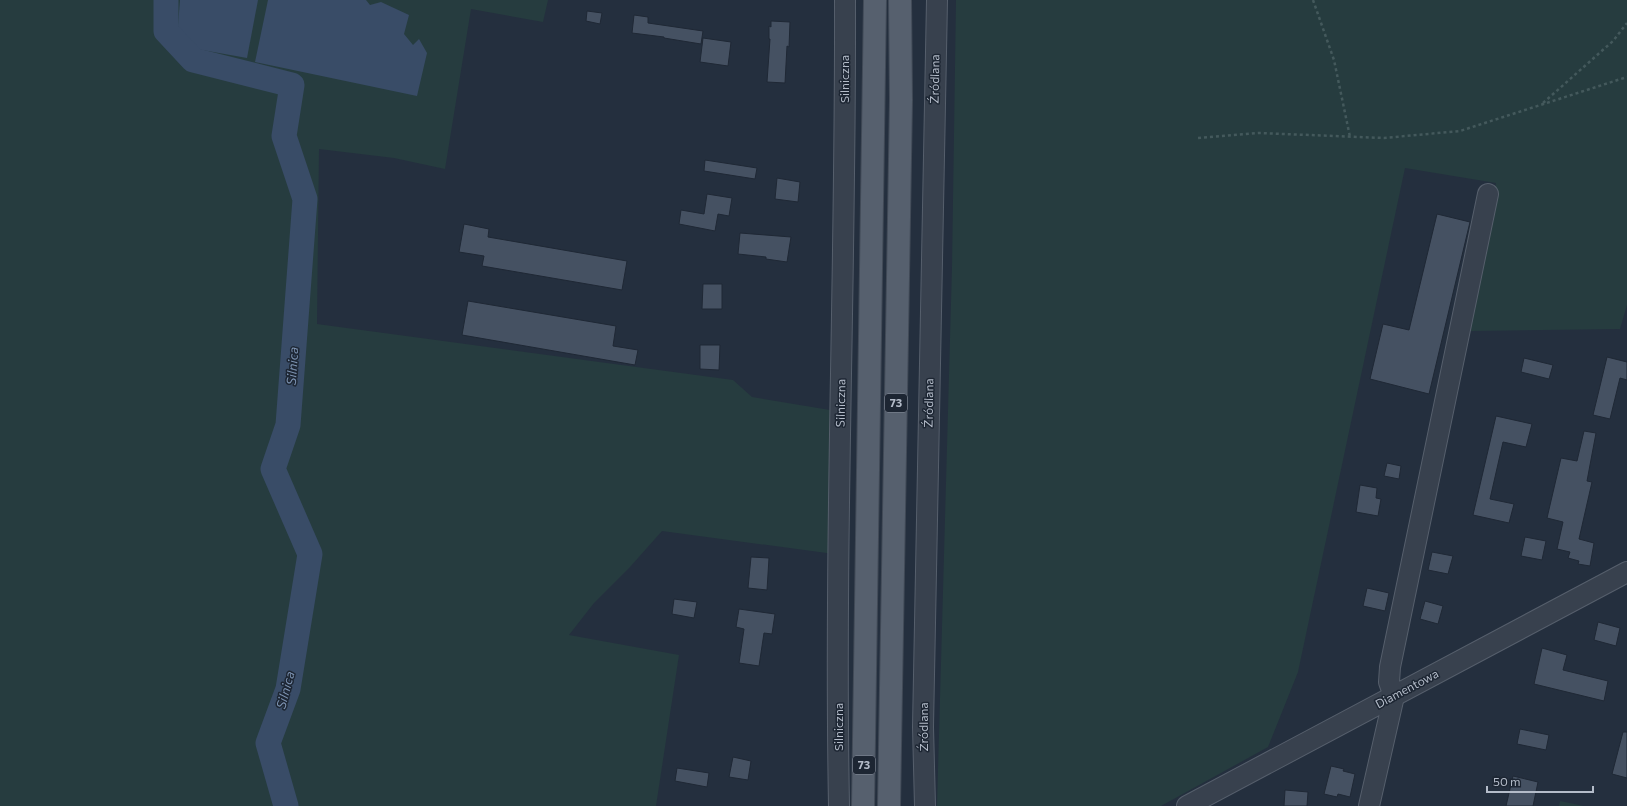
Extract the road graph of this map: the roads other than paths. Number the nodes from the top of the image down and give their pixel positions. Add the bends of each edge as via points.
1 (845, 0) edge
2 (875, 0) edge
3 (900, 0) edge
4 (937, 0) edge
5 (1488, 194) dead end
6 (1627, 572) edge
7 (1394, 696) junction
8 (839, 806) edge
9 (863, 806) edge
10 (889, 806) edge
11 (925, 806) edge
12 (1187, 806) edge
13 (1369, 806) edge

1 - 8 street, Silniczna via 839,496
2 - 9 main road, 73
3 - 10 main road, 73
4 - 11 street, Źródlana via 923,727
5 - 7 street via 1390,666 1389,682
6 - 7 street, Diamentowa
7 - 12 street, Diamentowa
7 - 13 street

